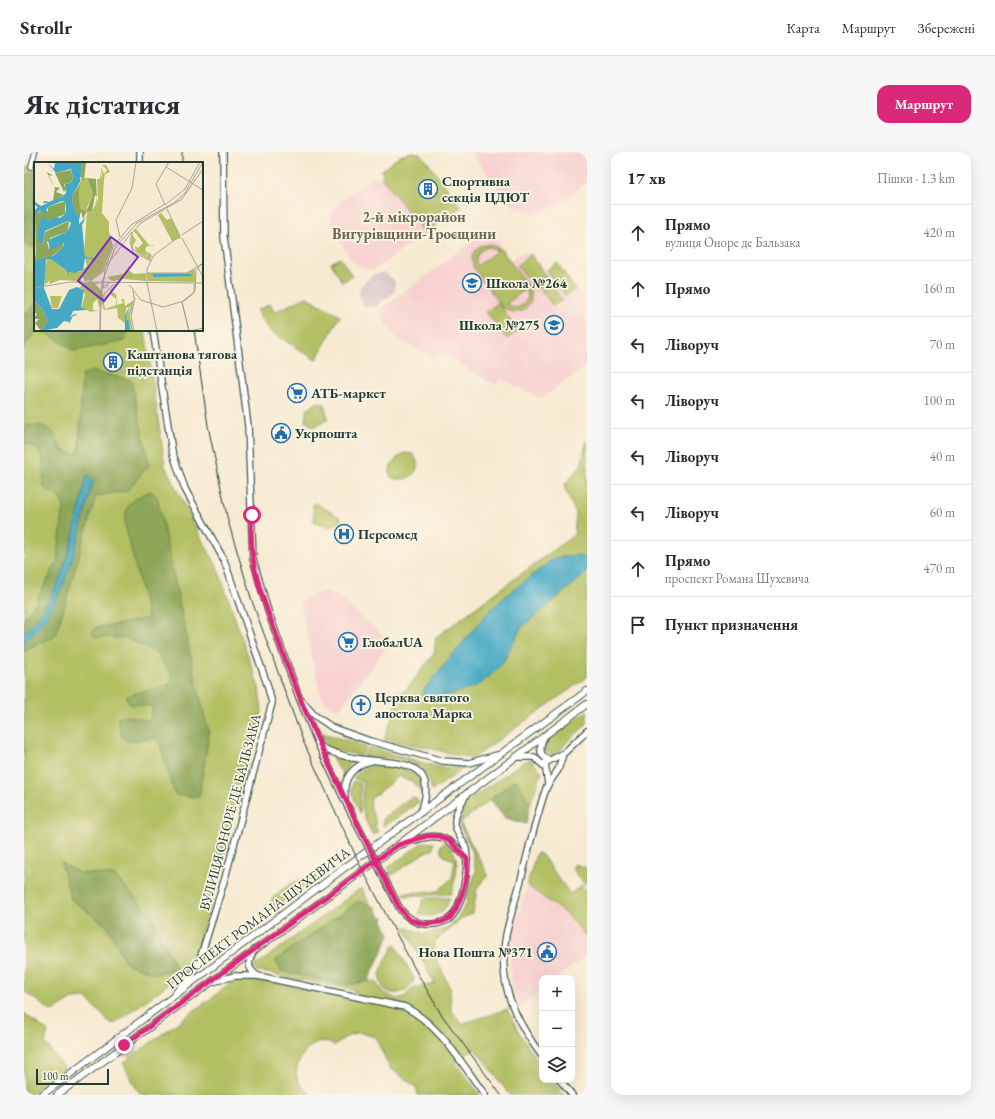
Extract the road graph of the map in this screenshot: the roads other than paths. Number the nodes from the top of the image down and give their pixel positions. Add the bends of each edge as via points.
1 (35, 152) edge
2 (223, 152) edge
3 (31, 167) dead end
4 (152, 331) edge
5 (587, 691) edge
6 (298, 695) junction
7 (587, 704) edge
8 (587, 731) edge
9 (547, 733) junction
10 (319, 746) junction
11 (503, 753) junction
12 (563, 754) junction
13 (514, 758) junction
14 (375, 760) junction
15 (551, 760) junction
16 (559, 765) junction
17 (544, 766) junction
18 (546, 772) junction
19 (555, 773) junction
20 (548, 784) junction
21 (468, 792) junction
22 (347, 805) junction
23 (421, 812) junction
24 (398, 845) junction
25 (467, 859) junction
26 (255, 949) junction
27 (258, 976) junction
28 (208, 984) junction
29 (172, 998) junction
30 (539, 1052) edge
31 (562, 1083) edge
32 (42, 1095) edge
33 (57, 1095) edge
34 (485, 1095) edge
35 (572, 1095) edge

1 - 3 street
2 - 6 street via 224,237 248,426 252,549 268,611
4 - 29 street, ВУЛИЦЯ ОНОРЕ ДЕ БАЛЬЗАКА via 172,451 185,488 224,560 272,704 225,878 199,962
5 - 11 main road, ПРОСПЕКТ РОМАНА ШУХЕВИЧА
6 - 10 street
6 - 11 street via 314,715 328,725 370,741 443,761 469,763
7 - 9 main road, ПРОСПЕКТ РОМАНА ШУХЕВИЧА
8 - 12 street
9 - 13 main road, ПРОСПЕКТ РОМАНА ШУХЕВИЧА
9 - 15 street via 541,751 543,757
10 - 14 street via 329,752
10 - 22 street
11 - 23 main road, ПРОСПЕКТ РОМАНА ШУХЕВИЧА
12 - 15 street
12 - 16 street
13 - 17 street via 534,757
13 - 21 main road, ПРОСПЕКТ РОМАНА ШУХЕВИЧА
14 - 22 street via 358,766 348,777 344,788
14 - 23 street via 404,764 419,772 427,792
15 - 16 street
15 - 17 street
16 - 19 street
17 - 18 street
18 - 19 street
18 - 20 street
19 - 20 street
20 - 30 street via 510,917 503,956 506,986 512,1009
21 - 24 main road, ПРОСПЕКТ РОМАНА ШУХЕВИЧА
21 - 25 street via 458,809 455,824 466,848
22 - 25 street, bridge via 400,909 410,920 425,924 442,922 450,918 462,894 467,875
23 - 29 main road, ПРОСПЕКТ РОМАНА ШУХЕВИЧА
24 - 25 street via 427,836 439,836 455,845
24 - 26 main road, ПРОСПЕКТ РОМАНА ШУХЕВИЧА
26 - 27 street via 248,961 252,972
26 - 28 main road, ПРОСПЕКТ РОМАНА ШУХЕВИЧА
27 - 28 street via 235,976
27 - 34 street via 392,1003 417,1013 437,1031
28 - 33 main road, ПРОСПЕКТ РОМАНА ШУХЕВИЧА
29 - 32 main road, ПРОСПЕКТ РОМАНА ШУХЕВИЧА
31 - 35 street

